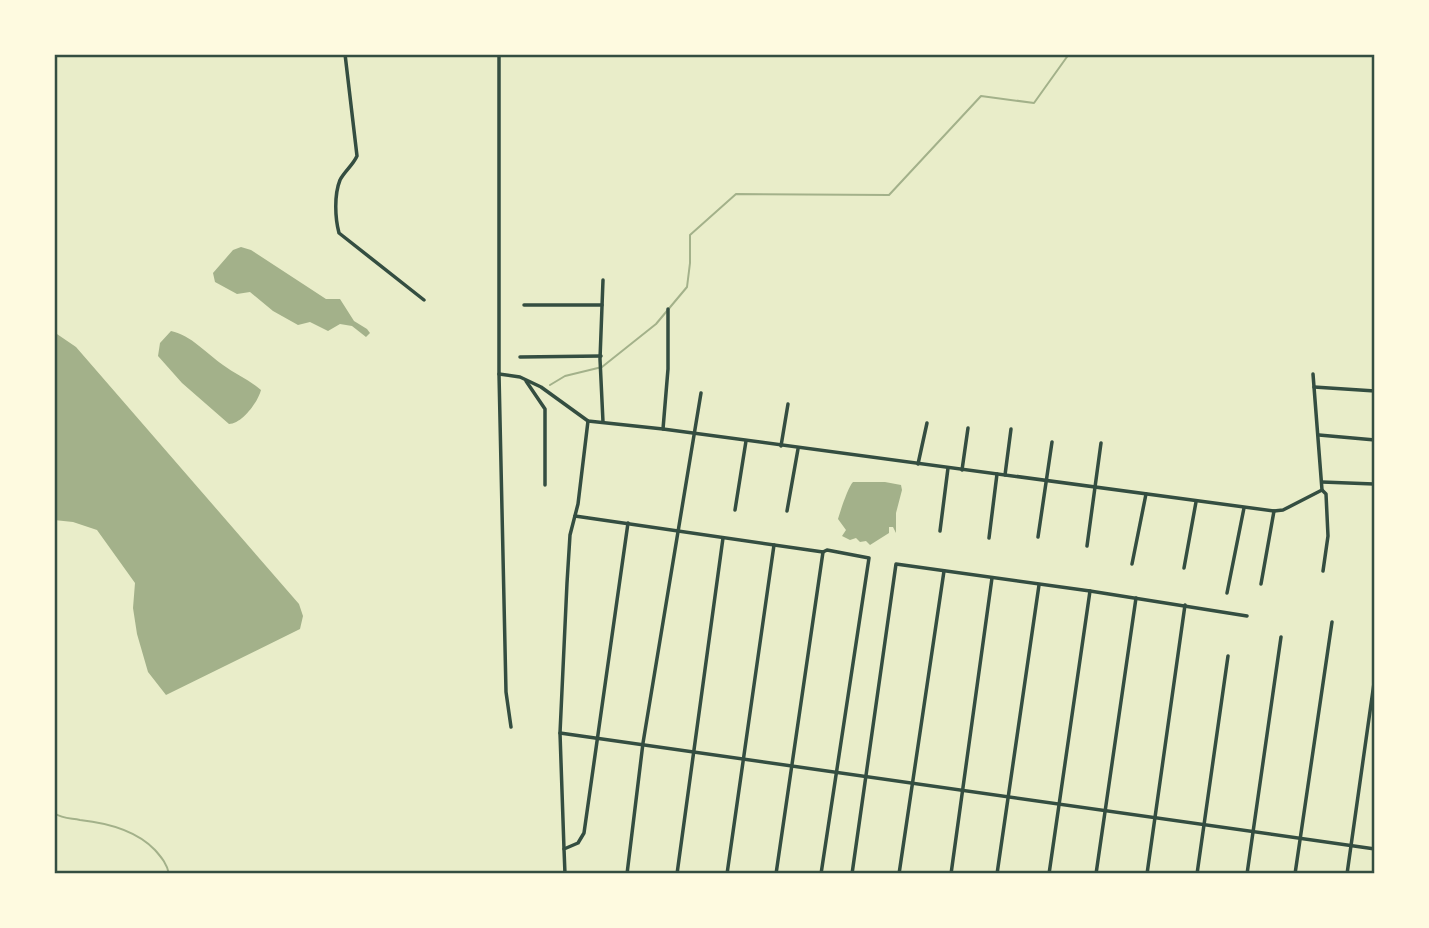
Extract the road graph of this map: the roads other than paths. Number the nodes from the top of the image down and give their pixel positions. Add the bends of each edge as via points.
1 (345, 54) edge
2 (499, 54) edge
3 (603, 281) dead end
4 (424, 300) dead end
5 (524, 305) dead end
6 (602, 305) junction
7 (668, 309) dead end
8 (601, 356) junction
9 (520, 357) dead end
10 (499, 374) junction
11 (1313, 374) dead end
12 (525, 379) junction
13 (1314, 387) junction
14 (1375, 391) edge
15 (701, 393) dead end
16 (788, 404) dead end
17 (588, 421) junction
18 (603, 422) junction
19 (927, 423) dead end
20 (968, 428) dead end
21 (663, 429) junction
22 (1011, 429) dead end
23 (693, 433) junction
24 (1319, 435) junction
25 (746, 440) junction
26 (1375, 440) edge
27 (1052, 442) dead end
28 (1101, 443) dead end
29 (782, 446) junction
30 (798, 449) junction
31 (918, 464) junction
32 (948, 468) junction
33 (962, 470) junction
34 (997, 474) junction
35 (1005, 475) junction
36 (1046, 481) junction
37 (1322, 482) junction
38 (1374, 484) edge
39 (545, 485) dead end
40 (1096, 487) junction
41 (1322, 490) junction
42 (1146, 495) junction
43 (1196, 502) junction
44 (1244, 508) junction
45 (736, 510) dead end
46 (787, 510) dead end
47 (1274, 512) junction
48 (575, 516) junction
49 (628, 523) junction
50 (677, 530) junction
51 (940, 531) dead end
52 (1038, 537) dead end
53 (723, 538) junction
54 (989, 538) dead end
55 (774, 545) junction
56 (1087, 546) dead end
57 (823, 552) junction
58 (1132, 564) dead end
59 (1184, 568) dead end
60 (944, 571) junction
61 (1323, 571) dead end
62 (992, 578) junction
63 (1261, 584) dead end
64 (1039, 585) dead end
65 (1090, 590) junction
66 (1227, 593) dead end
67 (1136, 598) junction
68 (1185, 605) junction
69 (1247, 616) dead end
70 (1332, 622) dead end
71 (1281, 637) dead end
72 (1228, 656) dead end
73 (1375, 676) edge
74 (511, 727) dead end
75 (560, 733) junction
76 (597, 737) junction
77 (643, 743) junction
78 (694, 751) junction
79 (743, 758) junction
80 (792, 765) junction
81 (836, 772) junction
82 (865, 776) junction
83 (912, 784) junction
84 (962, 791) junction
85 (1008, 797) junction
86 (1058, 804) junction
87 (1105, 811) junction
88 (1155, 818) junction
89 (1204, 825) junction
90 (1253, 832) junction
91 (1301, 839) junction
92 (1351, 846) junction
93 (564, 849) junction
94 (1375, 849) edge
95 (565, 874) edge
96 (627, 874) edge
97 (677, 874) edge
98 (727, 874) edge
99 (776, 874) edge
100 (821, 874) edge
101 (852, 874) edge
102 (899, 874) edge
103 (951, 874) edge
104 (997, 874) edge
105 (1049, 874) edge
106 (1097, 874) edge
107 (1147, 874) edge
108 (1197, 874) edge
109 (1247, 874) edge
110 (1295, 874) edge
111 (1347, 874) edge

1 - 4 street via 357,156 340,180 339,233
2 - 10 street
3 - 6 street
5 - 6 street
6 - 8 street
7 - 21 street
8 - 9 street
8 - 18 street
10 - 12 street
10 - 74 street via 506,692
11 - 13 street
12 - 17 street
12 - 39 street via 545,409
13 - 14 street
13 - 24 street
15 - 23 street
16 - 29 street
17 - 18 street
17 - 48 street
18 - 21 street
19 - 31 street
20 - 33 street
21 - 23 street
22 - 35 street
23 - 25 street
23 - 50 street
24 - 26 street
24 - 37 street
25 - 29 street
25 - 45 street
27 - 36 street
28 - 40 street
29 - 30 street
30 - 31 street
30 - 46 street
31 - 32 street
32 - 33 street
32 - 51 street
33 - 34 street
34 - 35 street
34 - 54 street
35 - 36 street
36 - 40 street
36 - 52 street
37 - 38 street
37 - 41 street
40 - 42 street
40 - 56 street
41 - 47 street
41 - 61 street via 1328,536
42 - 43 street
42 - 58 street
43 - 44 street
43 - 59 street
44 - 47 street
44 - 66 street
47 - 63 street
48 - 49 street
48 - 75 street via 570,535
49 - 50 street
49 - 76 street
50 - 53 street
50 - 77 street
53 - 55 street
53 - 78 street
55 - 57 street
55 - 79 street
57 - 80 street
57 - 81 street via 867,557 870,563
60 - 62 street
60 - 82 street via 896,564
60 - 83 street
62 - 65 street
62 - 84 street
64 - 85 street
65 - 67 street
65 - 86 street
67 - 68 street
67 - 87 street
68 - 69 street
68 - 88 street
70 - 91 street
71 - 90 street
72 - 89 street
73 - 92 street
75 - 76 street
75 - 93 street
76 - 77 street
76 - 93 street via 584,833 578,844
77 - 78 street
77 - 96 street
78 - 79 street
78 - 97 street
79 - 80 street
79 - 98 street
80 - 81 street
80 - 99 street
81 - 82 street
81 - 100 street
82 - 83 street
82 - 101 street
83 - 84 street
83 - 102 street
84 - 85 street
84 - 103 street
85 - 86 street
85 - 104 street
86 - 87 street
86 - 105 street
87 - 88 street
87 - 106 street
88 - 89 street
88 - 107 street
89 - 90 street
89 - 108 street
90 - 91 street
90 - 109 street
91 - 92 street
91 - 110 street
92 - 94 street
92 - 111 street
93 - 95 street

